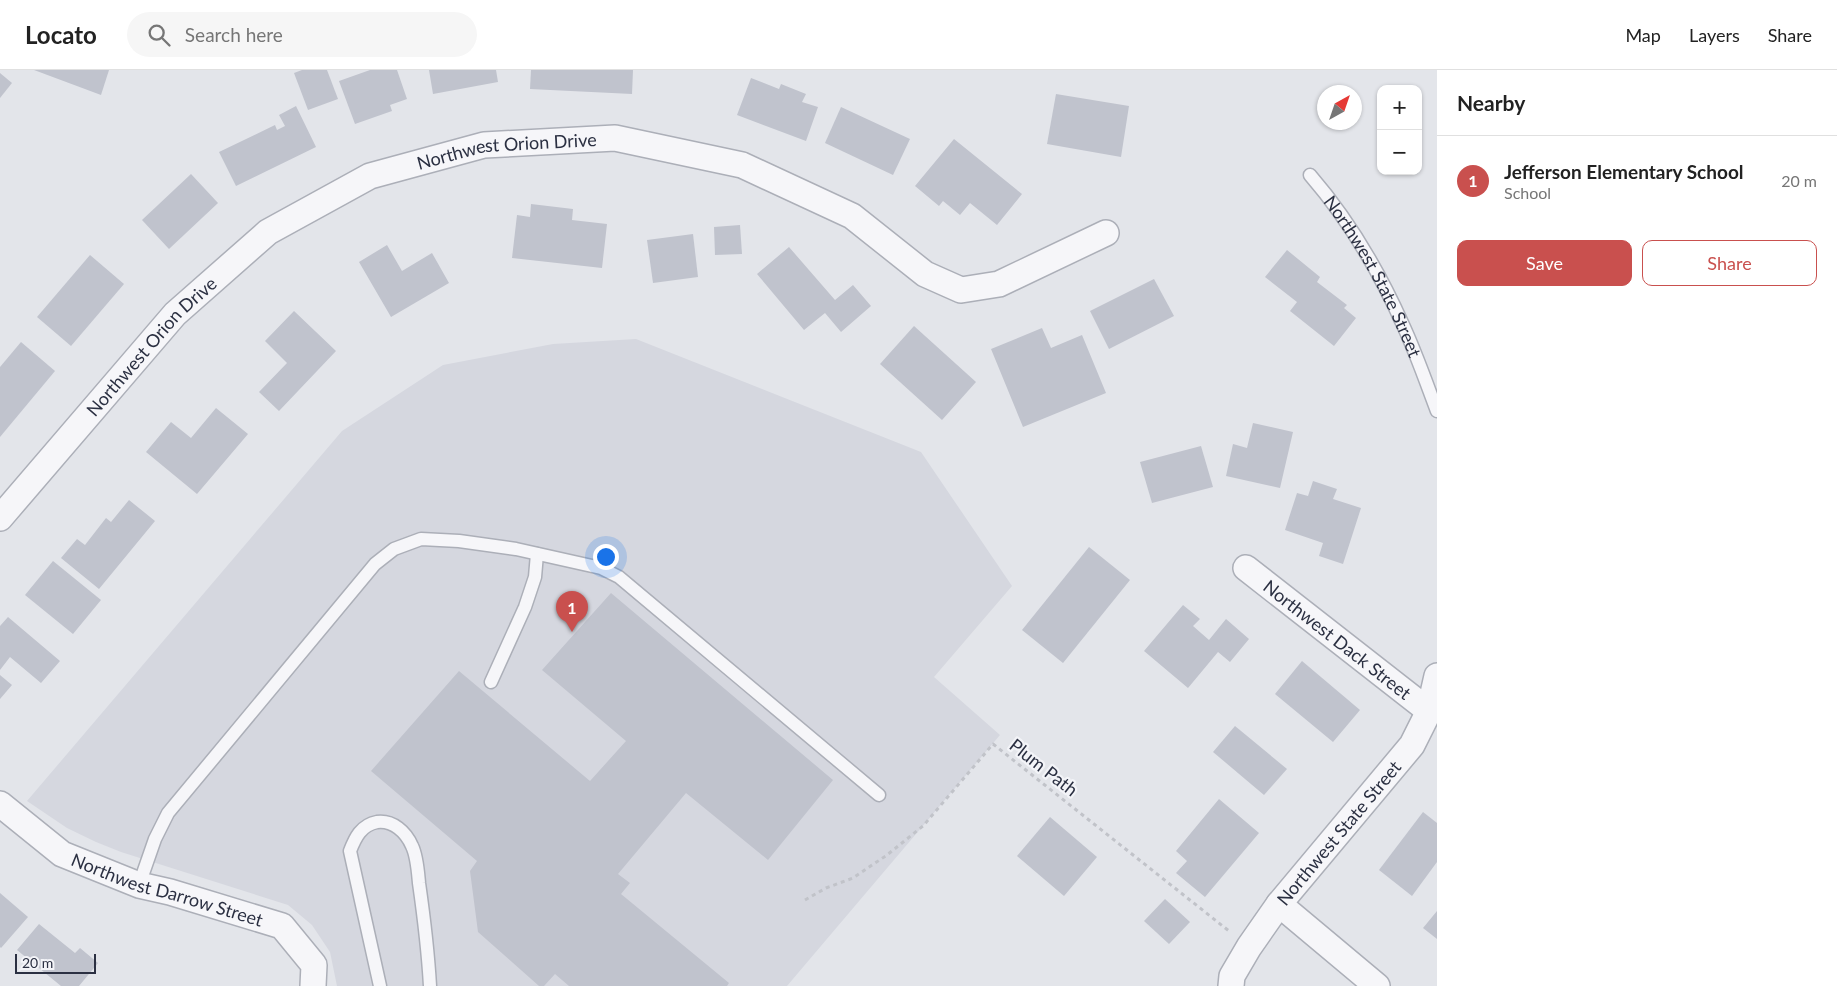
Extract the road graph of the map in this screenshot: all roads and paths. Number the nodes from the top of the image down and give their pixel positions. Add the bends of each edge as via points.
1 (1310, 175) dead end
2 (1106, 233) dead end
3 (1437, 411) edge
4 (0, 518) edge
5 (537, 554) junction
6 (1246, 568) dead end
7 (1437, 676) edge
8 (491, 682) dead end
9 (1429, 711) junction
10 (878, 795) dead end
11 (0, 804) edge
12 (139, 885) junction
13 (805, 900) dead end
14 (1279, 904) junction
15 (1249, 947) junction
16 (313, 986) edge
17 (380, 986) edge
18 (430, 986) edge
19 (1231, 986) edge
20 (1377, 986) edge

1 - 3 lane, Northwest State Street via 1335,204 1370,261 1403,324
2 - 4 street, Northwest Orion Drive via 999,284 961,290 925,274 852,216 742,165 615,138 484,145 370,176 268,232 174,314
5 - 8 lane via 535,577 525,607
5 - 10 lane via 601,568 619,577
5 - 12 lane via 459,541 421,539 394,549 381,559 168,813
6 - 9 street, Northwest Dack Street
7 - 9 street, Northwest State Street
9 - 14 street, Northwest State Street via 1412,746
11 - 12 street, Northwest Darrow Street via 62,854
12 - 16 street, Northwest Darrow Street via 282,926 314,965
13 - 15 path, Plum Path via 853,878 923,826 993,744
14 - 15 street, Northwest State Street
14 - 20 street
15 - 19 street, Northwest State Street via 1232,976
17 - 18 lane via 350,851 364,827 376,822 389,823 401,829 413,846

